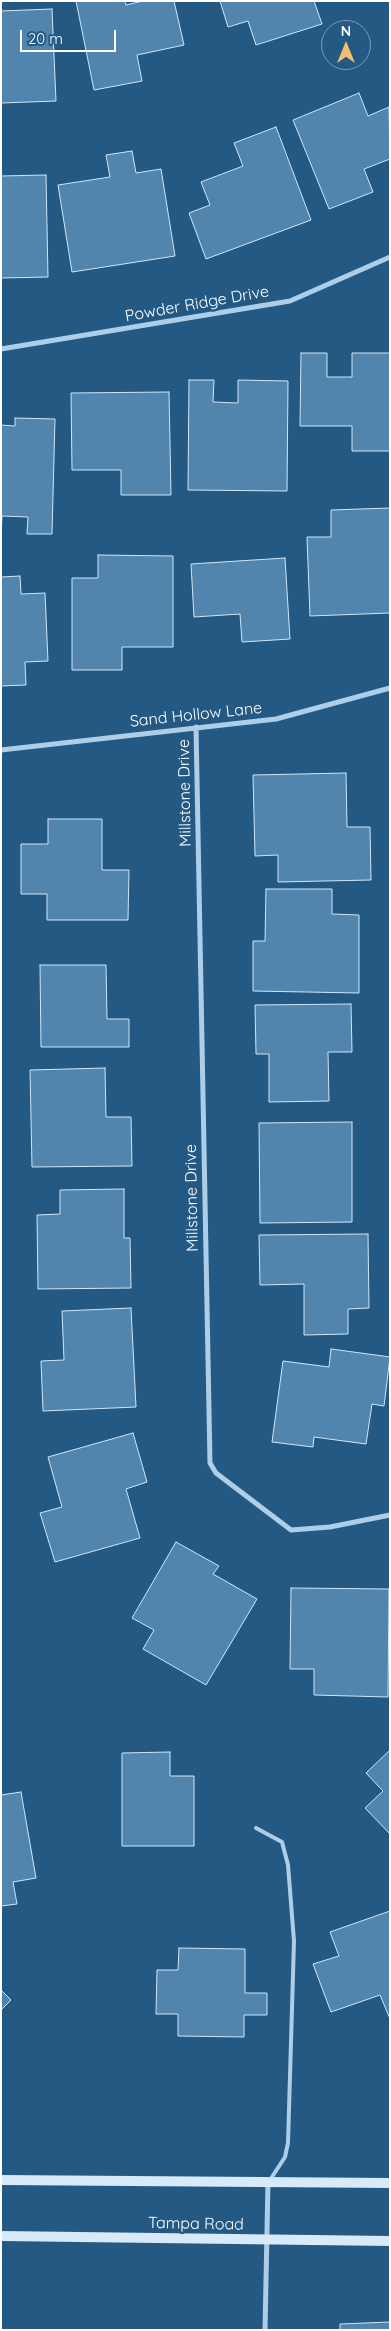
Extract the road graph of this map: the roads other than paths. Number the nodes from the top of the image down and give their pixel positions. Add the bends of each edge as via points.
1 (390, 257) edge
2 (1, 349) edge
3 (390, 688) edge
4 (196, 727) junction
5 (1, 750) edge
6 (390, 1516) edge
7 (256, 1828) dead end
8 (1, 2180) edge
9 (268, 2182) junction
10 (390, 2183) edge
11 (1, 2236) edge
12 (266, 2240) junction
13 (390, 2241) edge
14 (265, 2330) edge

1 - 2 street, Powder Ridge Drive via 290,301
3 - 4 street, Sand Hollow Lane via 276,719
4 - 5 street, Sand Hollow Lane
4 - 6 street, Millstone Drive via 210,1464 216,1473 291,1530
7 - 9 lane via 282,1842 288,1866 294,1941 288,2143 284,2157
8 - 9 main road
9 - 10 main road
9 - 12 street
11 - 12 main road, Tampa Road
12 - 13 main road, Tampa Road
12 - 14 street

